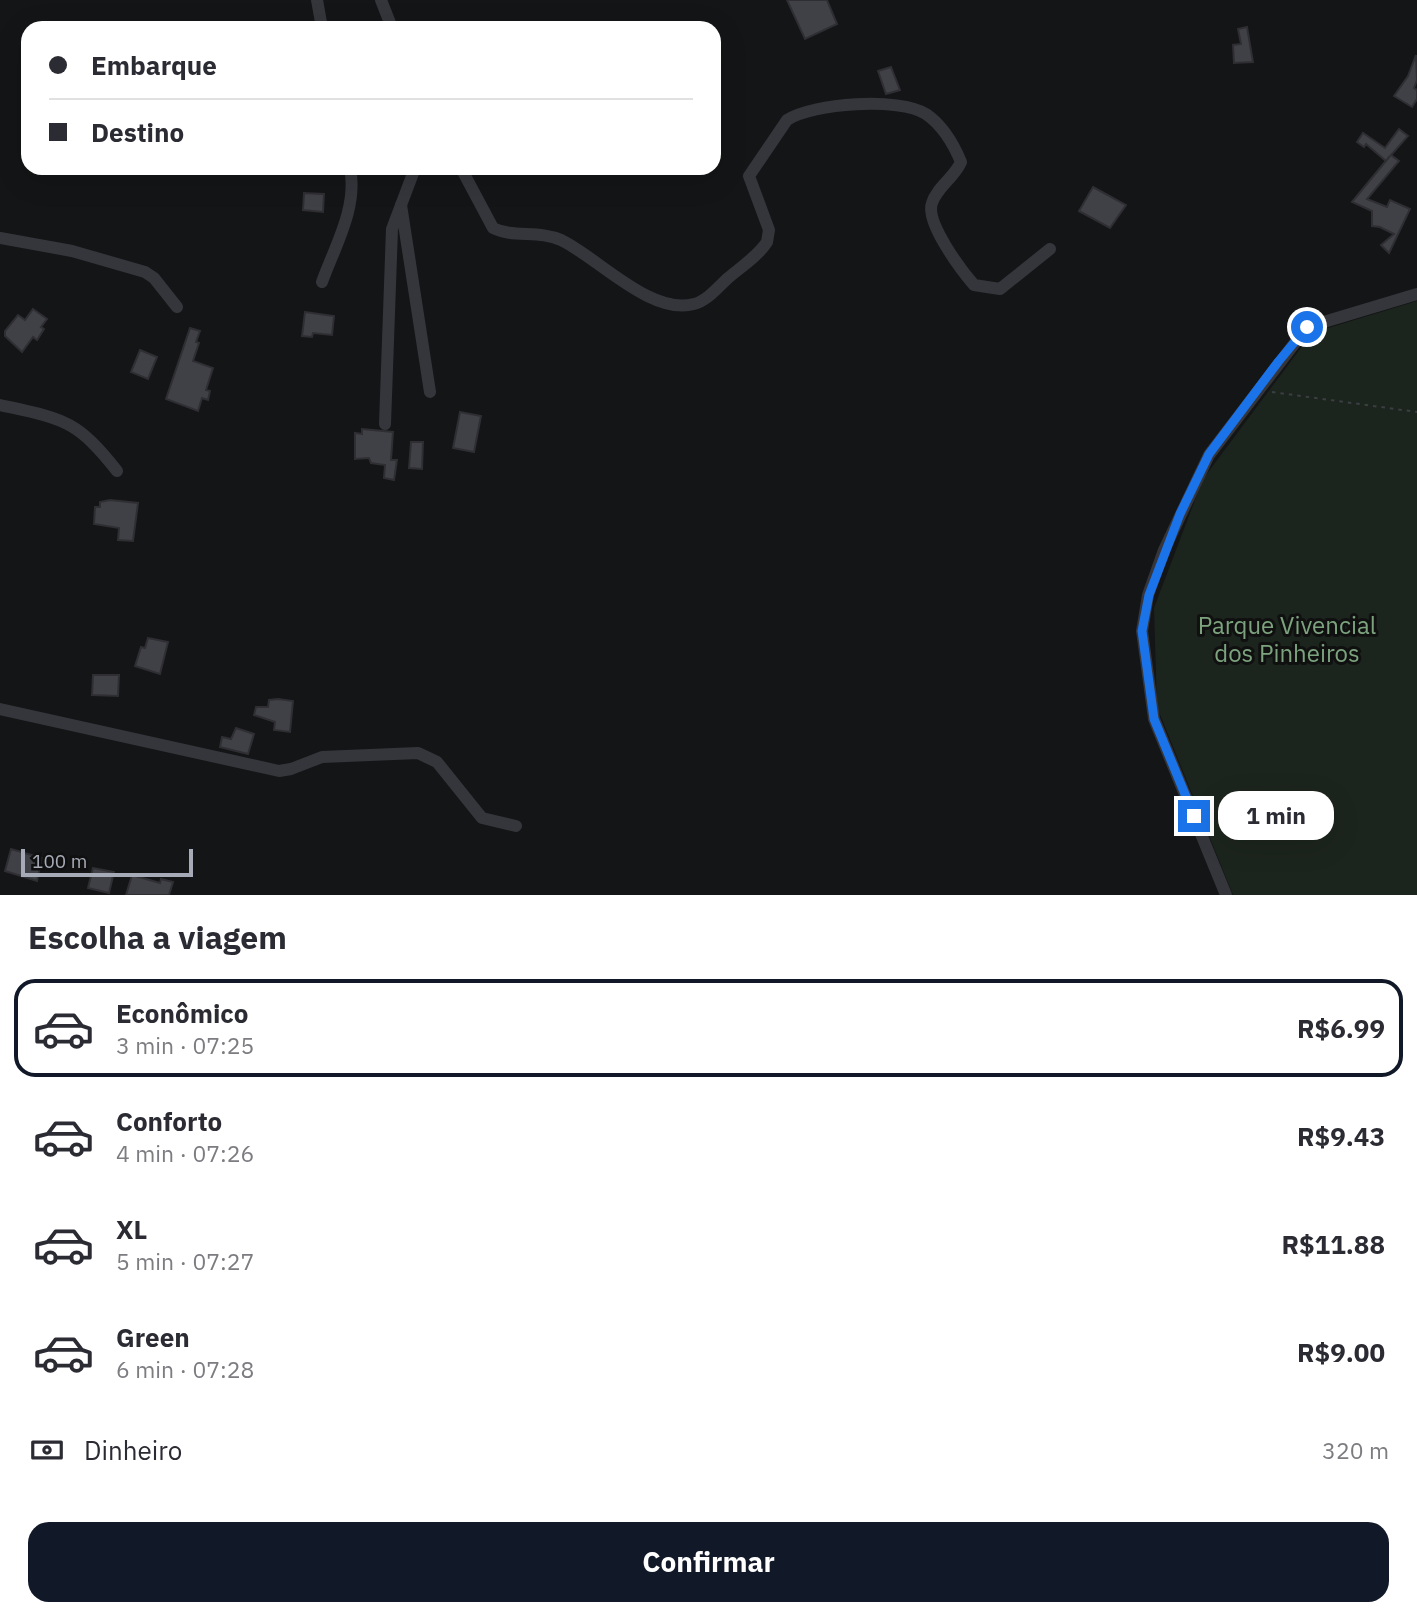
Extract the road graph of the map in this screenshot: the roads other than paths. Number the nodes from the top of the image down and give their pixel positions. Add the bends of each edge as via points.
1 (317, 0) edge
2 (381, 0) edge
3 (321, 21) edge
4 (389, 21) edge
5 (351, 175) edge
6 (412, 175) edge
7 (465, 175) edge
8 (400, 201) junction
9 (0, 238) edge
10 (1050, 249) dead end
11 (322, 282) dead end
12 (1417, 293) edge
13 (177, 307) dead end
14 (430, 392) dead end
15 (0, 405) edge
16 (385, 424) dead end
17 (117, 471) dead end
18 (0, 709) edge
19 (516, 826) dead end
20 (1226, 895) edge

1 - 3 street
2 - 4 street
5 - 11 street via 350,206
6 - 8 street
7 - 10 street via 493,228 551,236 647,295 687,305 704,299 768,242 769,230 749,176 787,120 823,107 902,106 927,115 955,147 961,162 938,191 930,215 974,285 1000,289
8 - 14 street
8 - 16 street via 392,229
9 - 13 street via 72,251 145,272
12 - 20 street via 1307,327 1209,454 1149,595 1142,631 1154,719
15 - 17 street via 72,425 94,442
18 - 19 street via 279,771 322,757 418,754 437,762 482,817

